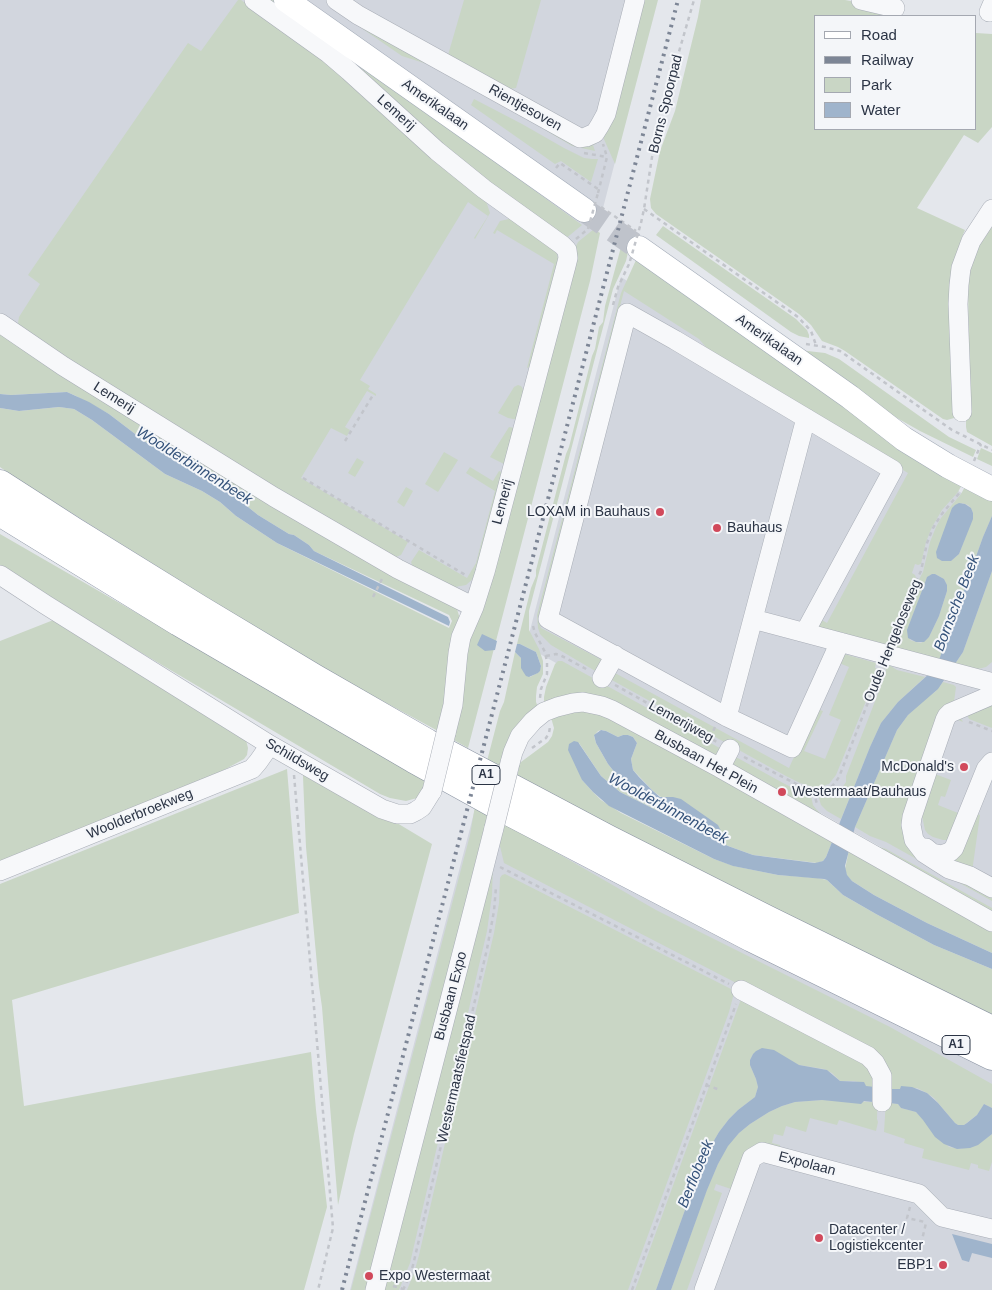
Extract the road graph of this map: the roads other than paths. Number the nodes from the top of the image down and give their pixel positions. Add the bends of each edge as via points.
1 (254, 0) edge
2 (286, 0) edge
3 (336, 0) edge
4 (635, 0) edge
5 (864, 0) edge
6 (895, 8) dead end
7 (592, 205) tunnel mouth
8 (992, 209) edge
9 (634, 255) tunnel mouth
10 (0, 323) edge
11 (850, 397) junction
12 (962, 412) dead end
13 (806, 418) junction
14 (992, 470) edge
15 (0, 484) edge
16 (992, 488) edge
17 (0, 512) edge
18 (0, 575) edge
19 (474, 607) junction
20 (753, 619) junction
21 (805, 632) junction
22 (840, 642) junction
23 (615, 655) junction
24 (602, 678) road end
25 (991, 686) edge
26 (544, 712) joint
27 (727, 717) junction
28 (270, 745) junction
29 (730, 749) road end
30 (992, 762) edge
31 (720, 768) junction
32 (924, 781) junction
33 (0, 871) edge
34 (992, 888) edge
35 (992, 922) edge
36 (741, 990) road end
37 (919, 1019) junction
38 (992, 1030) edge
39 (992, 1056) edge
40 (992, 1070) edge
41 (882, 1102) dead end
42 (992, 1230) edge
43 (382, 1287) edge
44 (704, 1290) edge

1 - 19 street, Lemerij via 328,53 484,189 567,250 566,266
2 - 7 main road, Amerikalaan
3 - 4 street, Rientjesoven via 580,138 595,133 606,114
5 - 6 street
8 - 12 street via 971,241 961,268
9 - 11 main road, Amerikalaan
10 - 19 street, Lemerij via 62,366 274,497 401,571
11 - 14 main road, Amerikalaan
11 - 16 main road, Amerikalaan via 918,448
13 - 20 street
13 - 21 street via 893,470
13 - 23 street via 627,313 548,619
15 - 38 highway, A1 via 199,609 427,742 616,844
17 - 37 highway, A1 via 179,622 491,802 752,938
18 - 28 street, Schildsweg
19 - 28 street, Schildsweg, bridge via 461,637 453,705 432,791 422,807 410,814 382,809
20 - 21 street
20 - 27 street
21 - 22 street
22 - 25 street
22 - 27 street via 792,748
23 - 24 street
23 - 27 street
25 - 32 street via 947,716
26 - 31 street, Busbaan Het Plein via 573,703 602,706
26 - 43 street, Busbaan Expo, bridge via 520,736 513,752
28 - 33 street, Woolderbroekweg via 252,768
29 - 31 street
30 - 32 street via 986,769 955,847 944,854 928,850 920,836 918,821 927,792
31 - 35 street, Busbaan Het Plein
32 - 34 street via 912,817 916,845 944,866
36 - 41 street via 872,1059 882,1076
37 - 39 highway, A1
37 - 40 highway, A1
42 - 44 street, Expolaan via 942,1217 919,1194 762,1152 752,1158

